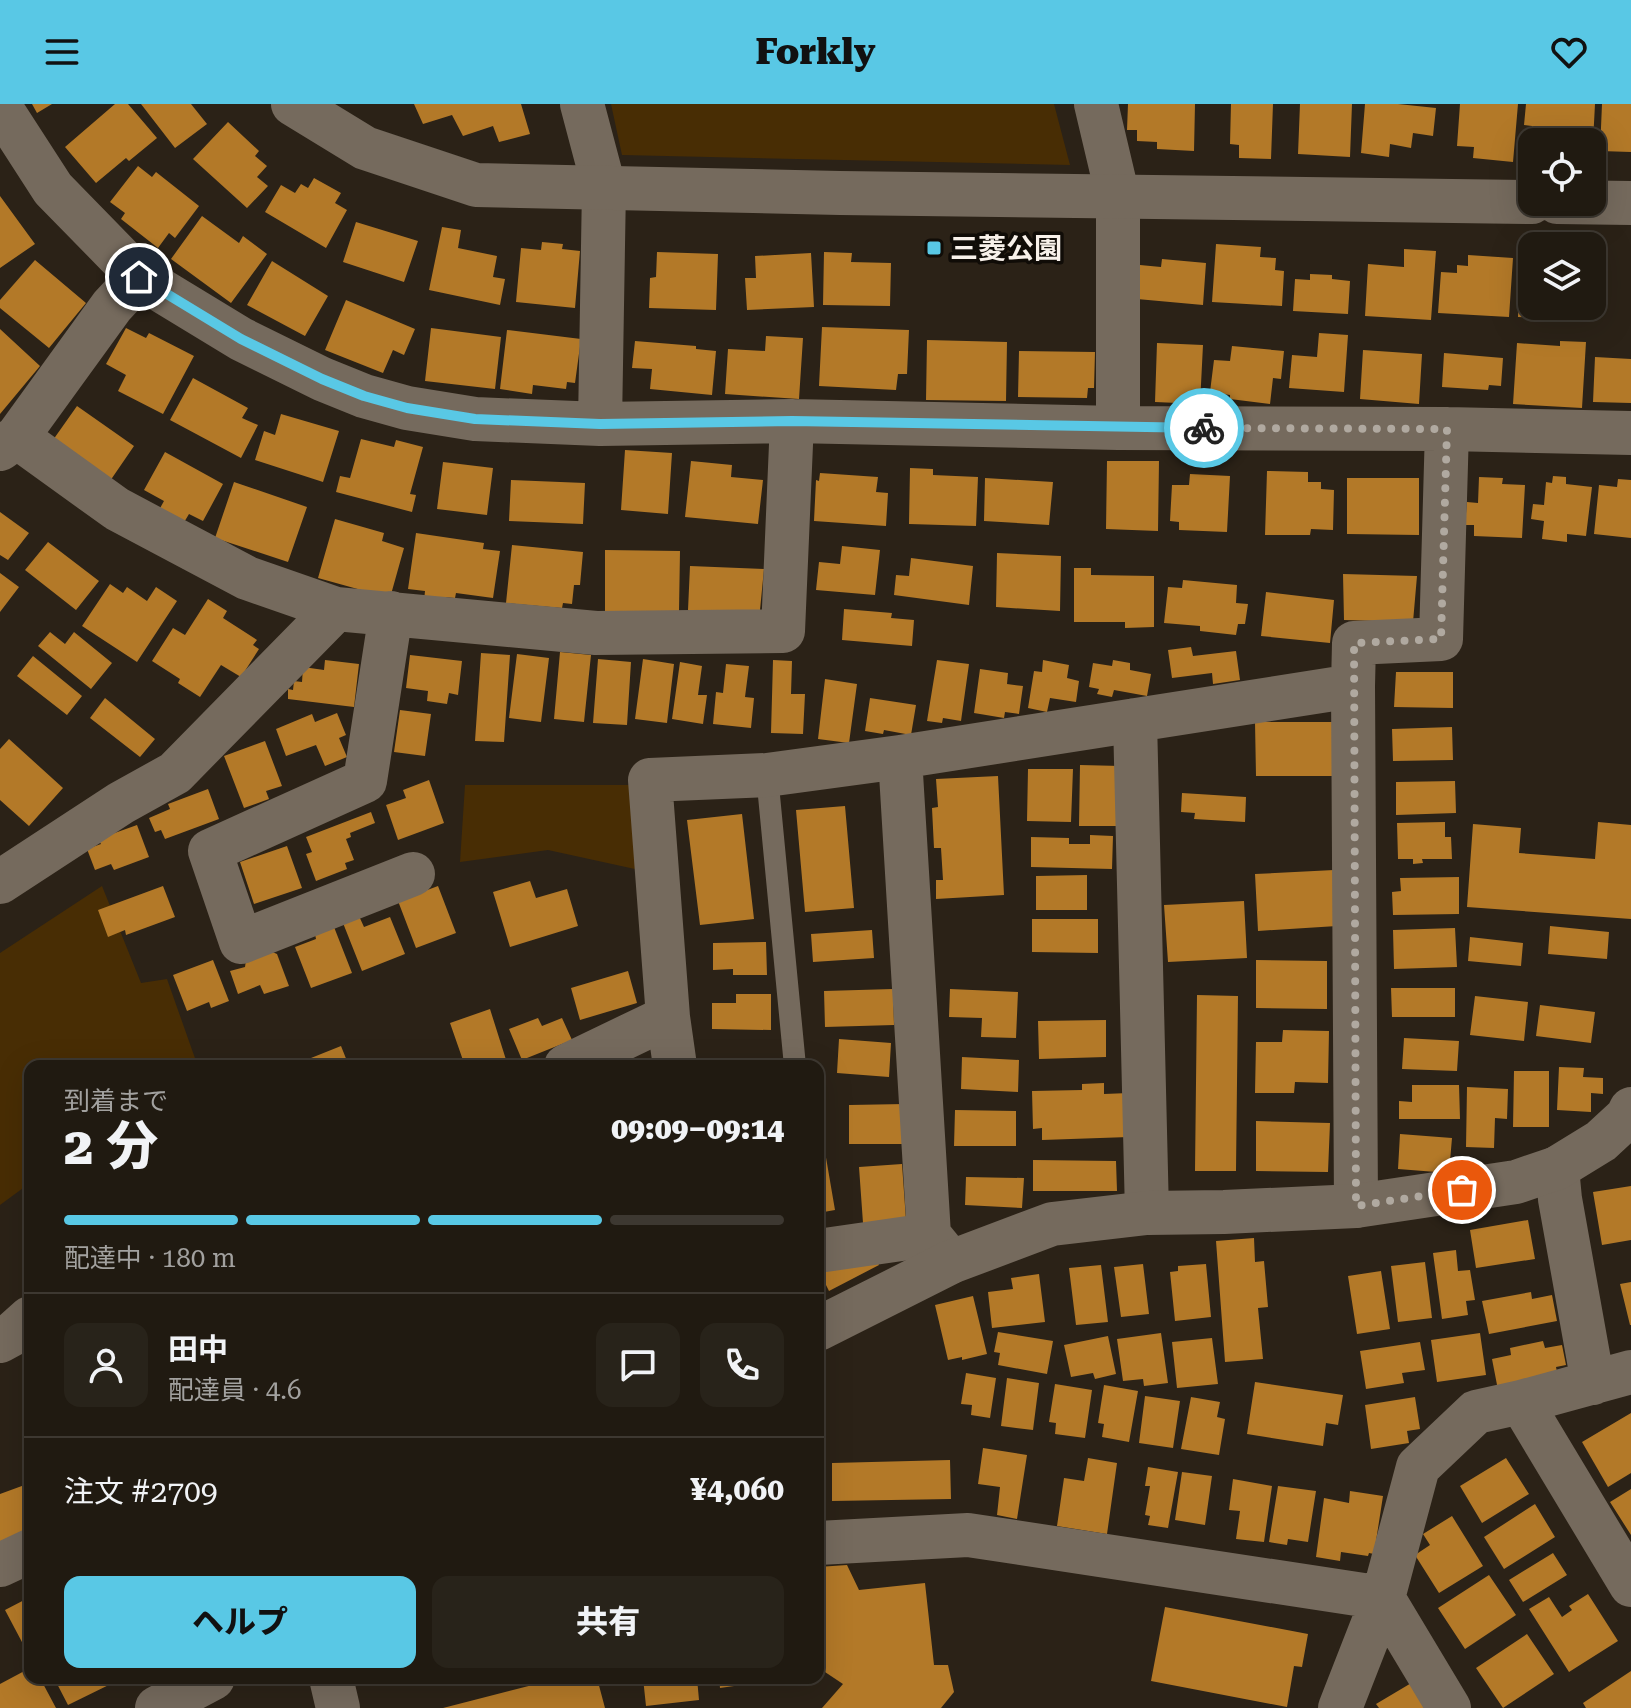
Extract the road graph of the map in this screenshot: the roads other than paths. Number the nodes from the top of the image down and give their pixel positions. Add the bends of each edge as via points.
1 (293, 104) edge
2 (582, 104) edge
3 (1096, 104) edge
4 (0, 107) edge
5 (604, 187) junction
6 (1118, 197) junction
7 (1518, 202) edge
8 (1606, 203) edge
9 (1631, 203) edge
10 (139, 277) junction
11 (792, 421) junction
12 (600, 424) junction
13 (1118, 428) junction
14 (1447, 429) junction
15 (1631, 433) edge
16 (8, 443) edge
17 (336, 609) junction
18 (391, 613) junction
19 (1353, 686) junction
20 (1135, 720) junction
21 (900, 757) junction
22 (767, 775) junction
23 (413, 874) dead end
24 (0, 882) edge
25 (668, 1017) junction
26 (578, 1060) edge
27 (674, 1060) edge
28 (794, 1060) edge
29 (1630, 1115) edge
30 (1557, 1168) junction
31 (1356, 1206) junction
32 (1147, 1213) junction
33 (940, 1249) junction
34 (824, 1251) edge
35 (824, 1325) edge
36 (1612, 1377) edge
37 (1521, 1402) junction
38 (824, 1543) edge
39 (24, 1554) edge
40 (0, 1565) edge
41 (1631, 1585) edge
42 (1383, 1598) junction
43 (202, 1684) edge
44 (332, 1684) edge
45 (157, 1708) edge
46 (338, 1708) edge
47 (1340, 1708) edge
48 (1449, 1708) edge

1 - 5 street via 365,148 476,185
2 - 5 street
3 - 6 street
4 - 10 street via 53,189
5 - 6 street
5 - 12 street
6 - 7 street
6 - 13 street
8 - 9 street
10 - 12 street via 241,339 364,396 475,419
10 - 16 street
11 - 12 street
11 - 13 street
11 - 18 street via 783,631 596,633
13 - 14 street
14 - 15 street
14 - 19 street via 1441,639 1354,643
16 - 17 street via 247,578
17 - 18 street
17 - 24 street via 175,773
18 - 23 street via 365,781 210,851 241,942
19 - 20 street
19 - 31 street
20 - 21 street
20 - 32 street
21 - 22 street
21 - 33 street
22 - 25 street via 650,780
22 - 28 lane
25 - 26 street
25 - 27 street
29 - 30 street via 1601,1141
30 - 31 street via 1516,1182
30 - 36 street via 1564,1225
31 - 32 street
32 - 33 street via 1052,1224
33 - 34 street
33 - 35 street
36 - 37 street
37 - 41 street
37 - 42 street via 1476,1412 1418,1467
38 - 42 street via 968,1535
39 - 40 street
42 - 47 street
42 - 48 street
43 - 45 street
44 - 46 street

